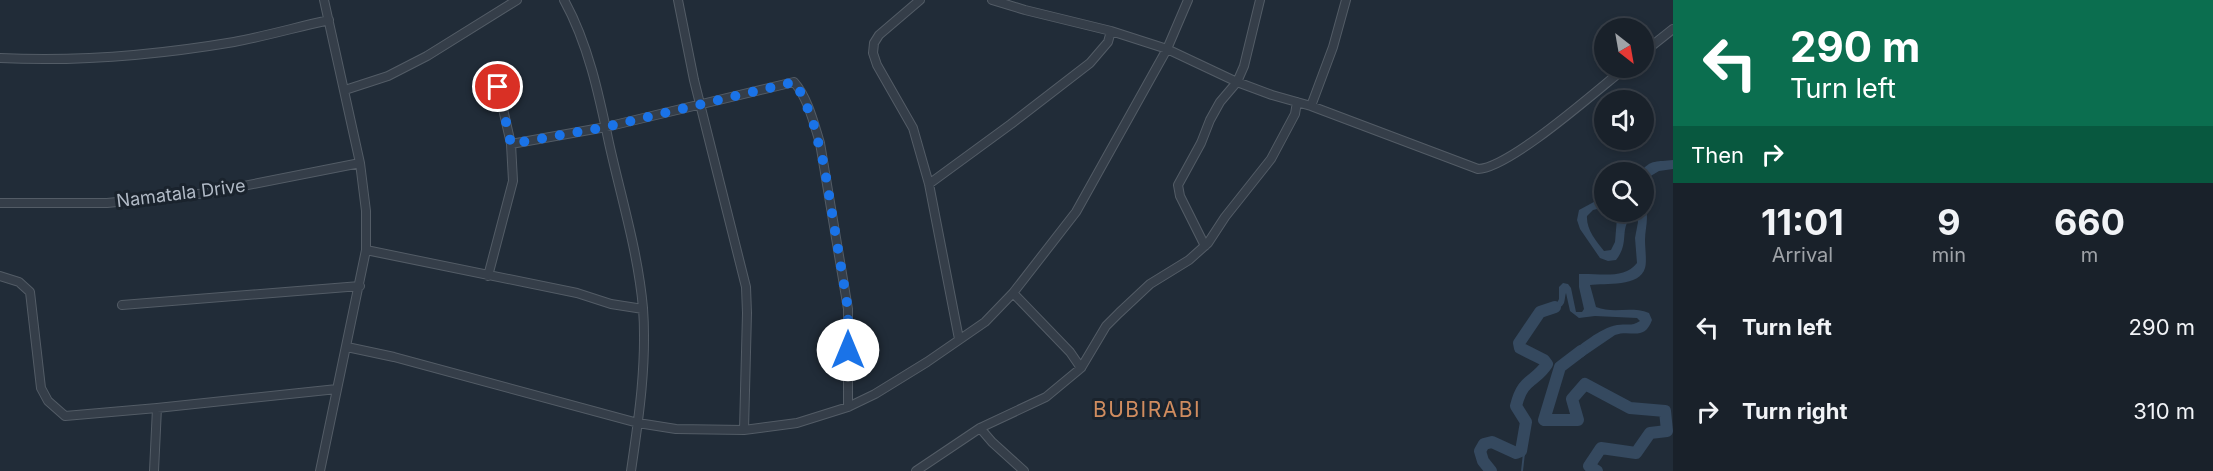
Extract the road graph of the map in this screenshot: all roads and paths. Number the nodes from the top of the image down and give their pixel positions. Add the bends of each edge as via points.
1 (324, 0) edge
2 (517, 0) edge
3 (564, 0) edge
4 (678, 0) edge
5 (920, 0) edge
6 (992, 0) edge
7 (1188, 0) edge
8 (1260, 0) edge
9 (1346, 0) edge
10 (329, 20) junction
11 (1673, 29) edge
12 (1111, 31) junction
13 (1654, 44) edge
14 (1167, 48) junction
15 (0, 58) edge
16 (1613, 78) edge
17 (1237, 82) junction
18 (498, 87) dead end
19 (345, 90) junction
20 (1297, 102) junction
21 (701, 105) junction
22 (1311, 106) junction
23 (606, 127) junction
24 (511, 144) junction
25 (360, 163) junction
26 (928, 184) junction
27 (0, 203) edge
28 (1205, 246) junction
29 (366, 250) junction
30 (0, 276) edge
31 (488, 276) junction
32 (360, 286) junction
33 (1013, 293) junction
34 (122, 304) dead end
35 (643, 309) junction
36 (959, 339) junction
37 (347, 347) junction
38 (1081, 368) junction
39 (337, 389) junction
40 (848, 407) junction
41 (157, 408) junction
42 (638, 423) junction
43 (980, 428) junction
44 (744, 430) junction
45 (154, 471) edge
46 (320, 471) edge
47 (631, 471) edge
48 (916, 471) edge
49 (1024, 471) edge

1 - 10 street
2 - 19 street via 428,56 388,76
3 - 23 street via 573,15
4 - 21 street
5 - 26 street via 879,35 873,53 913,128
6 - 12 street
7 - 14 street
8 - 17 street
9 - 22 street
10 - 15 street via 234,42 121,57
10 - 19 street
11 - 13 street
12 - 14 street
12 - 26 street via 1108,42 1090,63
14 - 17 street
14 - 33 street via 1076,212
16 - 22 street via 1498,164 1478,169
17 - 20 street
17 - 28 street via 1209,120 1178,185
18 - 24 street
19 - 25 street
20 - 22 street
20 - 28 street via 1295,114 1271,159
21 - 23 street
21 - 40 street via 786,83 794,82 798,87 819,143 848,309
21 - 44 street via 746,287
23 - 24 street
23 - 35 street
24 - 31 street via 513,181
25 - 27 street, Namatala Drive via 208,193 107,203
25 - 29 street
26 - 36 street
28 - 38 street via 1180,267 1150,284 1119,313 1106,326
29 - 31 street
29 - 32 street
30 - 41 street via 19,282 30,292 41,388 48,401 65,416
31 - 35 street
32 - 34 street
32 - 37 street
33 - 36 street via 985,322
33 - 38 street
35 - 42 street
36 - 40 street via 884,389
37 - 39 street
37 - 42 street
38 - 43 street via 1046,397
39 - 41 street
39 - 46 street
40 - 44 street via 797,423
41 - 45 street
42 - 44 street via 676,429
42 - 47 street
43 - 48 street
43 - 49 street

